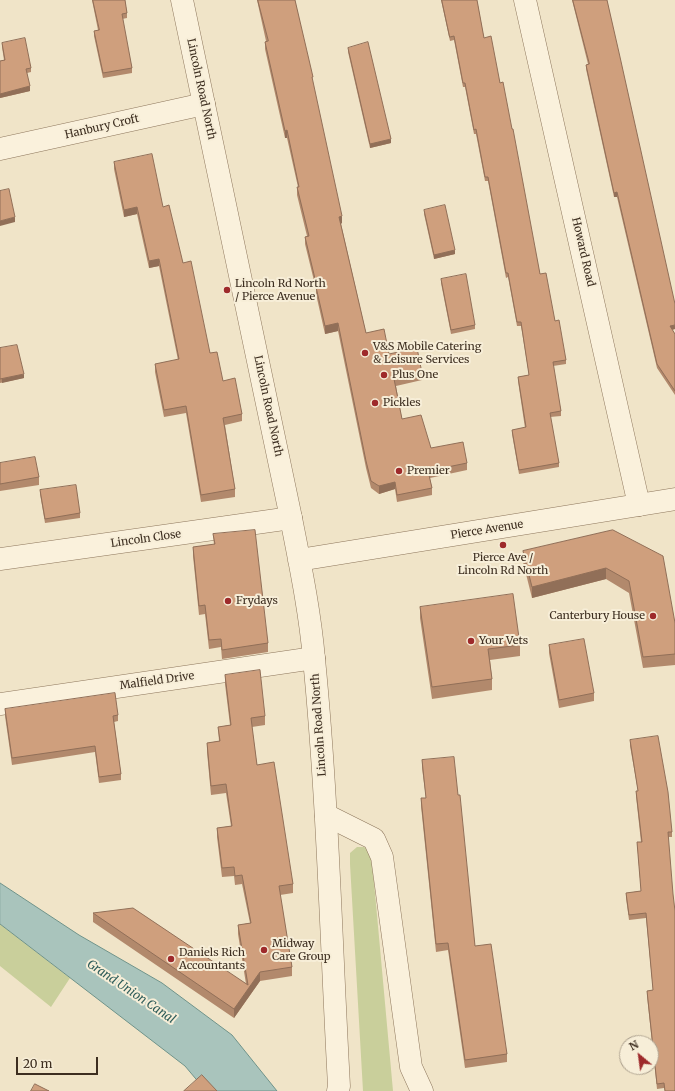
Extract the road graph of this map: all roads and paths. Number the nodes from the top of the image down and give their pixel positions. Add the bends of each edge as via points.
1 (182, 0) edge
2 (525, 0) edge
3 (204, 104) junction
4 (0, 149) edge
5 (675, 499) edge
6 (640, 505) junction
7 (291, 518) junction
8 (0, 559) edge
9 (299, 560) junction
10 (314, 658) junction
11 (0, 704) edge
12 (326, 815) junction
13 (338, 1091) edge
14 (422, 1091) edge

1 - 3 street, Lincoln Road North
2 - 6 street, Howard Road
3 - 4 street, Hanbury Croft
3 - 7 street, Lincoln Road North
5 - 6 street, Pierce Avenue
6 - 9 street, Pierce Avenue
7 - 8 street, Lincoln Close
7 - 9 street, Lincoln Road North
9 - 10 street, Lincoln Road North
10 - 11 street, Malfield Drive
10 - 12 street, Lincoln Road North
12 - 13 street, Lincoln Road North
12 - 14 street via 374,839 382,857 411,1067

